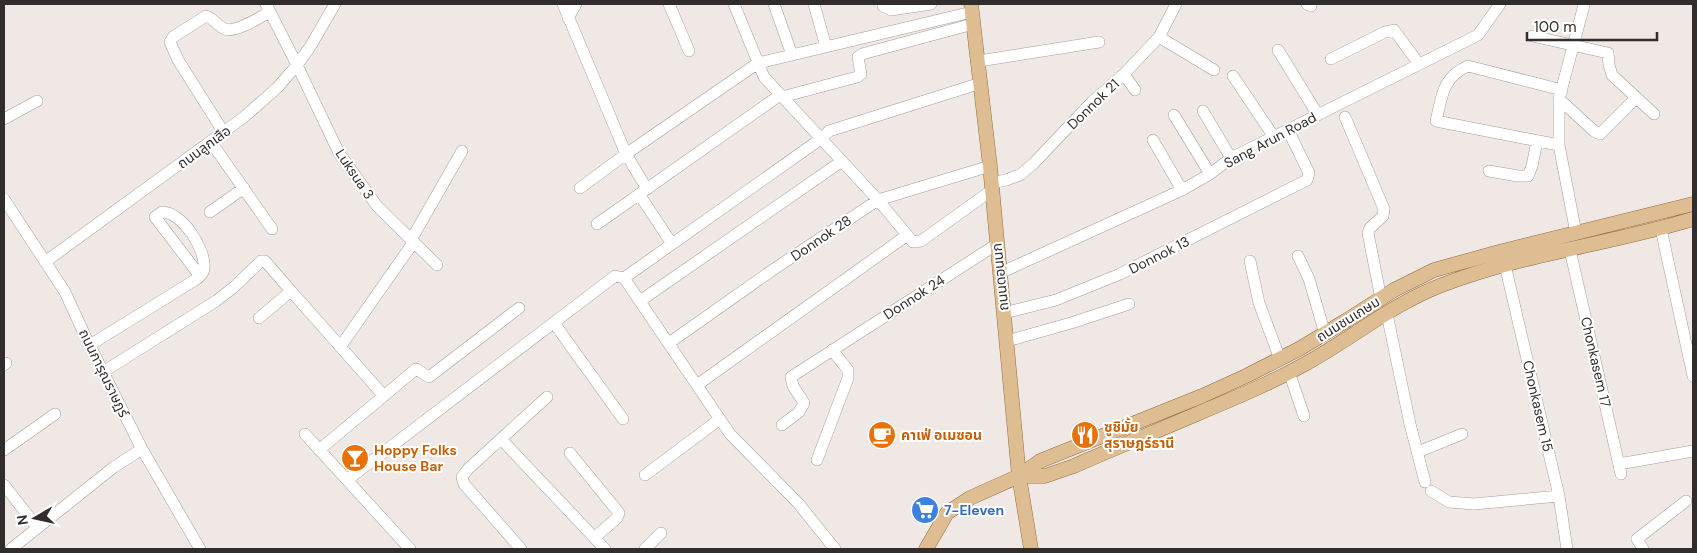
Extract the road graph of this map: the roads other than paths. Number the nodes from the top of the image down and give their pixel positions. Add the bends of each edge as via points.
1 (335, 4) edge
2 (563, 4) edge
3 (576, 4) edge
4 (669, 4) edge
5 (734, 4) edge
6 (774, 4) edge
7 (814, 4) edge
8 (883, 4) edge
9 (931, 4) edge
10 (1176, 4) edge
11 (1500, 4) edge
12 (1584, 5) dead end
13 (268, 8) edge
14 (972, 13) edge
15 (568, 18) junction
16 (1532, 36) dead end
17 (1159, 37) junction
18 (1100, 42) dead end
19 (1574, 45) junction
20 (826, 47) junction
21 (1278, 50) dead end
22 (689, 51) dead end
23 (792, 55) junction
24 (1331, 59) dead end
25 (979, 61) junction
26 (758, 63) junction
27 (1419, 64) junction
28 (297, 65) junction
29 (1214, 70) dead end
30 (1124, 74) junction
31 (1233, 76) dead end
32 (981, 83) junction
33 (1135, 90) dead end
34 (1560, 94) junction
35 (781, 96) junction
36 (1636, 98) junction
37 (37, 102) dead end
38 (1203, 111) dead end
39 (1654, 114) dead end
40 (1174, 115) dead end
41 (1318, 115) junction
42 (1345, 117) dead end
43 (4, 119) edge
44 (1288, 130) junction
45 (224, 133) junction
46 (1274, 137) junction
47 (822, 138) junction
48 (1153, 140) dead end
49 (1538, 141) junction
50 (212, 142) junction
51 (1559, 145) junction
52 (462, 151) dead end
53 (626, 154) junction
54 (1231, 158) junction
55 (842, 160) junction
56 (990, 166) junction
57 (1488, 171) dead end
58 (1210, 174) junction
59 (992, 186) junction
60 (244, 188) junction
61 (580, 188) dead end
62 (1182, 190) junction
63 (643, 192) junction
64 (4, 199) edge
65 (878, 200) junction
66 (1693, 204) edge
67 (210, 212) dead end
68 (1693, 219) edge
69 (597, 224) dead end
70 (272, 229) dead end
71 (1661, 229) junction
72 (1576, 233) junction
73 (906, 236) junction
74 (412, 241) junction
75 (672, 244) junction
76 (997, 244) junction
77 (1570, 250) junction
78 (1298, 256) dead end
79 (1250, 261) dead end
80 (45, 262) junction
81 (1505, 264) junction
82 (437, 265) dead end
83 (1000, 273) junction
84 (200, 276) junction
85 (624, 278) junction
86 (291, 292) junction
87 (1381, 299) junction
88 (640, 301) junction
89 (1129, 304) dead end
90 (519, 308) dead end
91 (1004, 313) junction
92 (1387, 314) junction
93 (259, 318) dead end
94 (554, 323) junction
95 (1325, 334) junction
96 (1007, 341) junction
97 (669, 343) junction
98 (90, 345) junction
99 (340, 347) junction
100 (832, 350) junction
101 (1280, 359) junction
102 (103, 372) junction
103 (1289, 372) junction
104 (1693, 376) edge
105 (697, 385) junction
106 (384, 396) junction
107 (547, 398) dead end
108 (55, 414) dead end
109 (1304, 416) dead end
110 (624, 419) dead end
111 (720, 419) junction
112 (782, 425) dead end
113 (305, 434) dead end
114 (1462, 434) dead end
115 (501, 439) junction
116 (142, 449) junction
117 (4, 450) edge
118 (319, 450) junction
119 (1693, 451) edge
120 (1418, 452) junction
121 (570, 453) dead end
122 (817, 460) dead end
123 (645, 475) dead end
124 (1019, 476) junction
125 (347, 480) junction
126 (4, 485) edge
127 (1559, 496) junction
128 (1686, 501) dead end
129 (37, 527) junction
130 (661, 533) dead end
131 (594, 538) junction
132 (10, 549) edge
133 (200, 549) edge
134 (410, 549) edge
135 (521, 549) edge
136 (605, 549) edge
137 (645, 549) edge
138 (835, 549) edge
139 (926, 549) edge
140 (1031, 549) edge
141 (1567, 549) edge
142 (1643, 549) edge

1 - 28 street, ถนนลูกเสือ
2 - 15 street
3 - 15 street
4 - 22 street
5 - 26 street
6 - 23 street
7 - 20 street
8 - 9 street via 891,10
10 - 17 street, Donnok 21
11 - 27 street, Sang Arun Road via 1478,35
12 - 19 street
13 - 28 street, Luksua 3
13 - 45 street via 243,26 229,30 206,16 170,42
14 - 20 street
14 - 25 main road, ถนนดอนนก
14 - 35 street via 862,54 858,57 860,76
15 - 53 street
16 - 19 street
17 - 29 street
17 - 30 street, Donnok 21
18 - 25 street
19 - 34 street
19 - 36 street via 1608,53 1612,75
20 - 23 street
21 - 41 street
23 - 26 street
24 - 27 street via 1394,30
25 - 32 main road, ถนนดอนนก
26 - 35 street via 764,77
26 - 53 street
27 - 41 street, Sang Arun Road
28 - 45 street, ถนนลูกเสือ via 271,94
28 - 74 street, Luksua 3 via 339,153 377,206
30 - 33 street
30 - 59 street, Donnok 21 via 1020,175
31 - 46 street
32 - 47 street via 829,131
32 - 56 main road, ถนนดอนนก
34 - 36 street via 1600,134
34 - 49 street via 1468,66 1446,82 1436,121
34 - 51 street
35 - 47 street
35 - 63 street
36 - 39 street
37 - 43 street
38 - 54 street
40 - 58 street
41 - 44 street, Sang Arun Road
42 - 87 street via 1384,209 1384,216 1368,233
44 - 46 street, Sang Arun Road
44 - 91 street, Donnok 13 via 1309,173 1307,180 1120,274 1056,300
45 - 50 street, ถนนลูกเสือ
46 - 54 street, Sang Arun Road
47 - 55 street
47 - 75 street
48 - 62 street
49 - 51 street
49 - 57 street via 1528,176
50 - 60 street
50 - 80 street, ถนนลูกเสือ
51 - 72 street
52 - 74 street
53 - 61 street
53 - 63 street
54 - 58 street, Sang Arun Road
55 - 65 street
55 - 88 street
56 - 59 main road, ถนนดอนนก
56 - 65 street, Donnok 28
58 - 62 street, Sang Arun Road
59 - 73 street via 920,241 914,242
59 - 76 main road, ถนนดอนนก
60 - 67 street
60 - 70 street
62 - 83 street, Sang Arun Road
63 - 69 street
63 - 75 street
64 - 80 street, ถนนการุณราษฏร์
65 - 73 street
65 - 97 street, Donnok 28
66 - 72 main road, ถนนชนเกษม
68 - 71 main road, ถนนชนเกษม
71 - 77 main road, ถนนชนเกษม
71 - 104 street
72 - 87 main road, ถนนชนเกษม via 1434,270
73 - 105 street
74 - 82 street, Luksua 3
74 - 99 street
75 - 85 street
76 - 83 main road, ถนนดอนนก
76 - 100 street, Donnok 24
77 - 81 main road, ถนนชนเกษม
77 - 119 street, Chonkasem 17 via 1620,469
78 - 95 street via 1309,279
79 - 101 street via 1259,303
80 - 98 street, ถนนการุณราษฏร์ via 65,292
81 - 92 main road, ถนนชนเกษม via 1441,285 1400,304
81 - 127 street, Chonkasem 15
83 - 91 main road, ถนนดอนนก
84 - 84 street via 204,266 194,236 178,219 162,212 155,217
84 - 98 street
85 - 88 street
85 - 94 street via 615,276
86 - 93 street
86 - 99 street
86 - 102 street via 265,261 261,261 216,301
87 - 95 main road, ถนนชนเกษม
88 - 97 street
89 - 96 street
90 - 106 street via 429,377 416,369
91 - 96 main road, ถนนดอนนก
92 - 103 main road, ถนนชนเกษม
92 - 120 street
94 - 110 street
94 - 125 street
95 - 101 main road, ถนนชนเกษม
96 - 124 main road, ถนนดอนนก
97 - 105 street
98 - 102 street, ถนนการุณราษฏร์
99 - 106 street
100 - 112 street, Donnok 24 via 791,377 804,403 799,412
100 - 122 street via 848,370 848,378
101 - 124 main road, ถนนชนเกษม via 1202,396 1040,461
102 - 116 street, ถนนการุณราษฏร์
103 - 109 street
103 - 124 main road, ถนนชนเกษม via 1252,391 1074,466 1045,476
105 - 111 street
106 - 118 street
107 - 115 street
108 - 117 street
111 - 123 street
111 - 138 street via 730,434 798,503
113 - 118 street
114 - 120 street
115 - 131 street
115 - 135 street via 462,477 464,484
116 - 129 street
116 - 133 street, ถนนการุณราษฏร์
118 - 125 street
120 - 127 street via 1428,487 1449,502 1474,504
121 - 131 street via 618,513 617,518
124 - 139 main road, ถนนชนเกษม via 970,498 947,514
124 - 140 main road, ถนนดอนนก
125 - 134 street
126 - 129 street
127 - 141 street, Chonkasem 15
128 - 142 street via 1637,539
129 - 132 street
130 - 137 street
131 - 136 street

